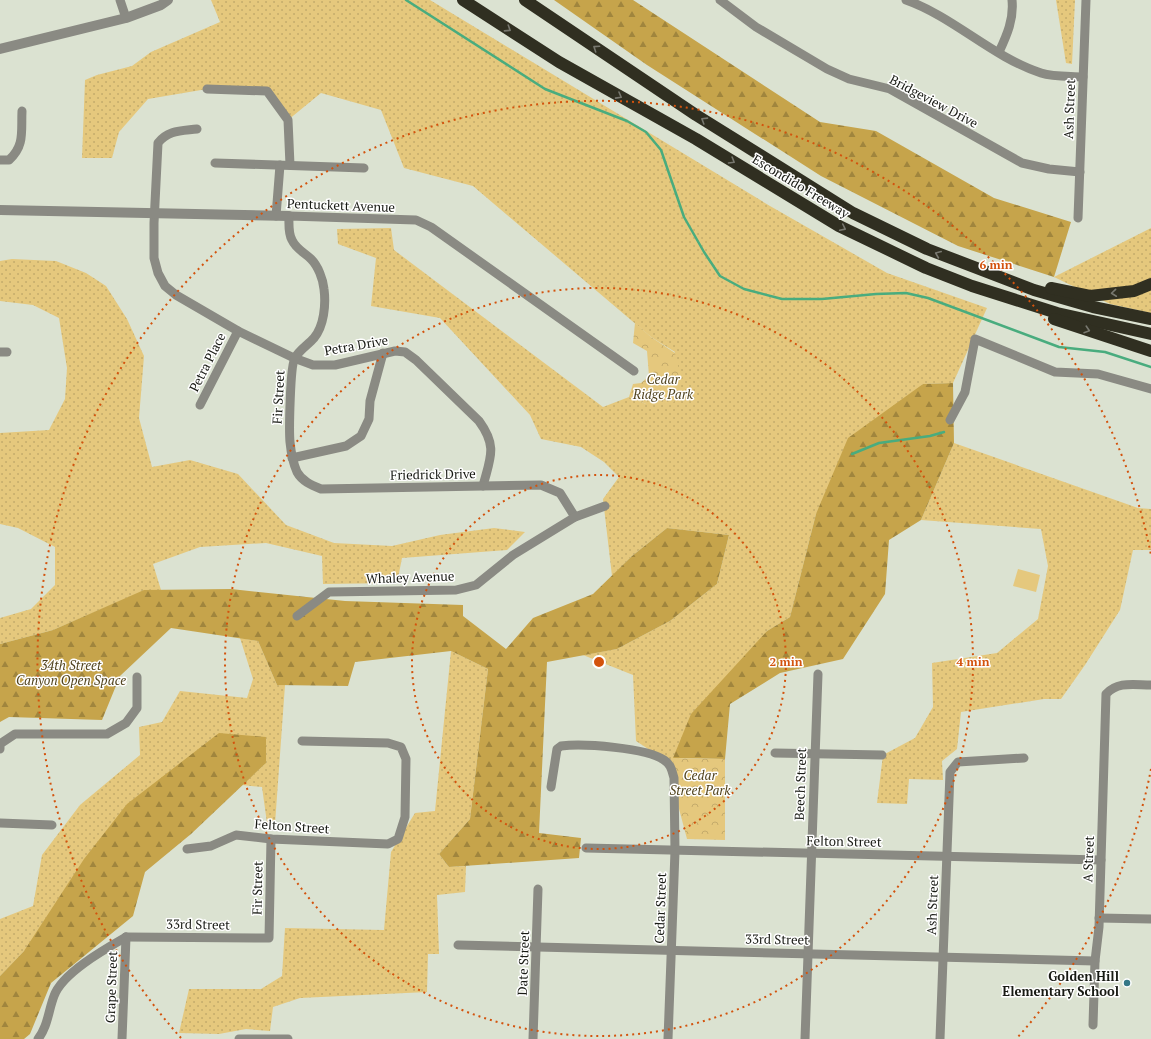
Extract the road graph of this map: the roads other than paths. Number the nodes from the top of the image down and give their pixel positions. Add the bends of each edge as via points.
1 (120, 0) edge
2 (168, 0) edge
3 (463, 0) edge
4 (525, 0) edge
5 (720, 0) edge
6 (1012, 0) edge
7 (1086, 0) edge
8 (910, 1) edge
9 (126, 18) junction
10 (0, 49) edge
11 (999, 52) junction
12 (1083, 77) junction
13 (207, 89) dead end
14 (22, 111) dead end
15 (196, 130) dead end
16 (0, 160) edge
17 (215, 163) dead end
18 (280, 165) junction
19 (290, 166) junction
20 (364, 168) dead end
21 (1080, 172) junction
22 (0, 210) edge
23 (154, 213) junction
24 (276, 216) junction
25 (288, 216) junction
26 (1078, 218) dead end
27 (974, 269) junction
28 (1151, 284) edge
29 (972, 286) junction
30 (1151, 319) edge
31 (238, 331) junction
32 (1151, 334) edge
33 (1151, 351) edge
34 (383, 353) junction
35 (294, 358) junction
36 (634, 372) dead end
37 (1151, 389) edge
38 (200, 405) dead end
39 (950, 420) dead end
40 (292, 458) junction
41 (483, 486) junction
42 (605, 506) dead end
43 (575, 517) junction
44 (297, 616) dead end
45 (818, 674) dead end
46 (136, 677) dead end
47 (1151, 685) edge
48 (302, 741) dead end
49 (0, 744) edge
50 (0, 749) edge
51 (775, 753) dead end
52 (814, 754) junction
53 (882, 755) dead end
54 (1024, 758) dead end
55 (551, 787) dead end
56 (0, 823) edge
57 (52, 825) dead end
58 (271, 839) junction
59 (586, 848) dead end
60 (187, 849) dead end
61 (675, 851) junction
62 (811, 854) junction
63 (947, 857) junction
64 (1101, 860) junction
65 (538, 889) dead end
66 (1099, 918) junction
67 (1151, 919) edge
68 (126, 936) junction
69 (269, 938) joint
70 (458, 945) dead end
71 (537, 947) junction
72 (671, 949) junction
73 (807, 953) junction
74 (943, 957) junction
75 (1095, 961) junction
76 (1093, 1025) dead end
77 (38, 1039) edge
78 (122, 1039) edge
79 (239, 1039) edge
80 (288, 1039) edge
81 (533, 1039) edge
82 (668, 1039) edge
83 (805, 1039) edge
84 (940, 1039) edge

1 - 9 street
2 - 9 street
3 -> 29 highway, Escondido Freeway via 559,62 696,139 839,226 926,268
27 -> 4 highway, Escondido Freeway via 853,213 696,114
5 - 21 street, Bridgeview Drive via 756,27 827,69 849,79 890,89 1022,163
6 - 11 street via 1013,9 1008,32
7 - 12 street, Ash Street
8 - 11 street
9 - 10 street
11 - 12 street via 1042,73
12 - 21 street, Ash Street
13 - 19 street via 267,91 288,120
14 - 16 street via 21,145 17,154 9,160
15 - 23 street via 172,132 158,143
17 - 18 street
18 - 19 street
18 - 24 street
19 - 20 street
21 - 26 street, Ash Street
22 - 23 street, Pentuckett Avenue
23 - 24 street, Pentuckett Avenue
23 - 31 street, Petra Drive via 154,258 165,286 184,302
24 - 25 street, Pentuckett Avenue
25 - 35 street, Fir Street via 292,240 319,270 324,288 325,307 322,323 315,337
25 - 36 street, Pentuckett Avenue via 416,220 431,227
28 -> 27 highway via 1134,291 1090,296
27 - 30 highway, Escondido Freeway via 1086,305
29 - 32 highway, Escondido Freeway via 1057,313
29 -> 33 highway via 1053,319
31 - 35 street, Petra Drive
31 - 38 street, Petra Place
34 - 35 street, Petra Drive via 335,364 313,365
34 - 40 street via 370,401 369,419 361,436 346,446
34 - 41 street, Petra Drive via 405,352 479,421 490,440 491,453
35 - 40 street, Fir Street via 290,441
37 - 39 street via 1098,374 1055,372 975,339 967,388
40 - 41 street, Friedrick Drive via 297,472 304,480 321,489
41 - 43 street, Friedrick Drive via 541,485 553,489 565,498
42 - 43 street, Whaley Avenue
43 - 44 street, Whaley Avenue via 513,555 476,585 456,590 329,592
45 - 52 street, Beech Street
46 - 49 street via 137,708 126,723 107,734 15,734
47 - 64 street, A Street via 1119,684 1106,694
48 - 58 street, Felton Street via 388,743 401,748 406,759 405,817 398,839 388,844
49 - 50 street
51 - 52 street
52 - 53 street
52 - 62 street, Beech Street
54 - 63 street, Ash Street via 958,762 950,772
55 - 61 street, Cedar Street via 556,749 568,745 620,748 665,760 674,778
56 - 57 street
58 - 60 street, Felton Street via 236,835 211,846
58 - 69 street, Fir Street
59 - 61 street, Felton Street
61 - 62 street, Felton Street
61 - 72 street, Cedar Street
62 - 63 street, Felton Street
62 - 73 street, Beech Street
63 - 64 street, Felton Street
63 - 74 street, Ash Street
64 - 66 street, A Street
65 - 71 street, Date Street
66 - 67 street
66 - 75 street, A Street
68 - 69 street, 33rd Street
68 - 77 street via 62,982 54,996 45,1030
68 - 78 street, Grape Street
70 - 71 street, 33rd Street
71 - 72 street, 33rd Street
71 - 81 street, Date Street
72 - 73 street, 33rd Street
72 - 82 street, Cedar Street
73 - 74 street, 33rd Street
73 - 83 street, Beech Street
74 - 75 street, 33rd Street
74 - 84 street, Ash Street
75 - 76 street, A Street
79 - 80 street

